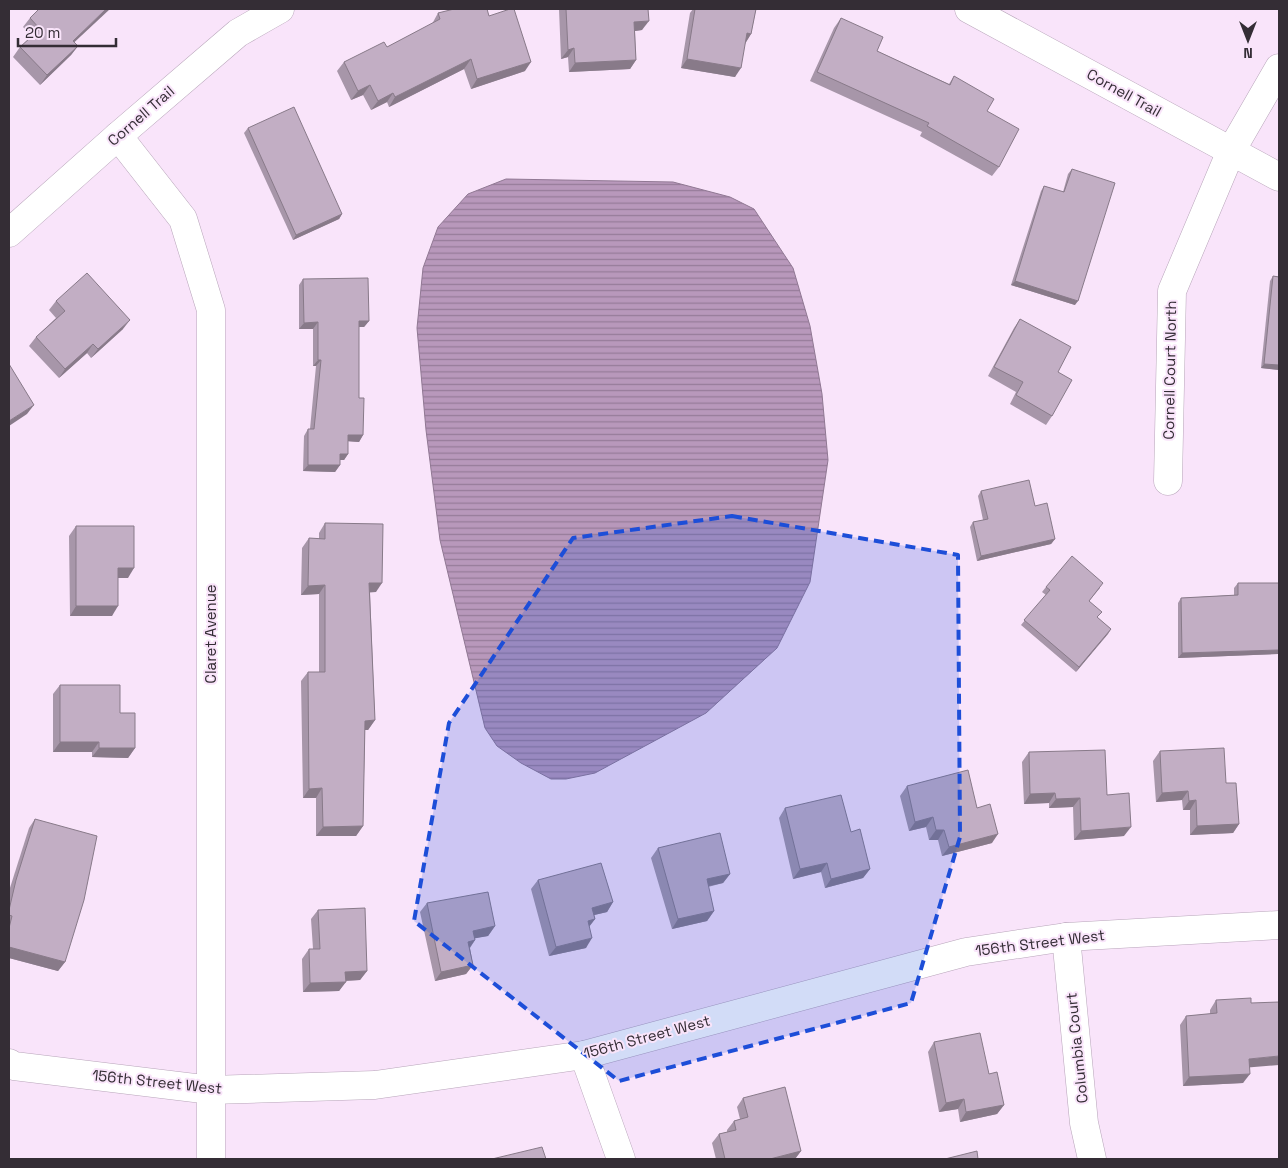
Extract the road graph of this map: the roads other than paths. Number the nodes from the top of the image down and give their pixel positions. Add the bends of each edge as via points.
1 (280, 9) edge
2 (969, 9) edge
3 (1279, 68) edge
4 (118, 136) junction
5 (1231, 151) junction
6 (1279, 177) edge
7 (9, 232) edge
8 (1168, 482) dead end
9 (1279, 925) edge
10 (1066, 937) junction
11 (584, 1055) junction
12 (9, 1063) edge
13 (211, 1090) junction
14 (211, 1159) edge
15 (621, 1159) edge
16 (1092, 1159) edge

1 - 4 street, Cornell Trail via 238,33
2 - 5 street, Cornell Trail
3 - 5 street, Cornell Court North
4 - 7 street, Cornell Trail
4 - 13 street, Claret Avenue via 183,219 211,310
5 - 6 street, Cornell Trail
5 - 8 street, Cornell Court North via 1172,291
9 - 10 street, 156th Street West
10 - 11 street, 156th Street West via 966,952
10 - 16 street, Columbia Court via 1084,1123
11 - 13 street, 156th Street West via 375,1085
11 - 15 street
12 - 13 street, 156th Street West
13 - 14 street, Claret Avenue

